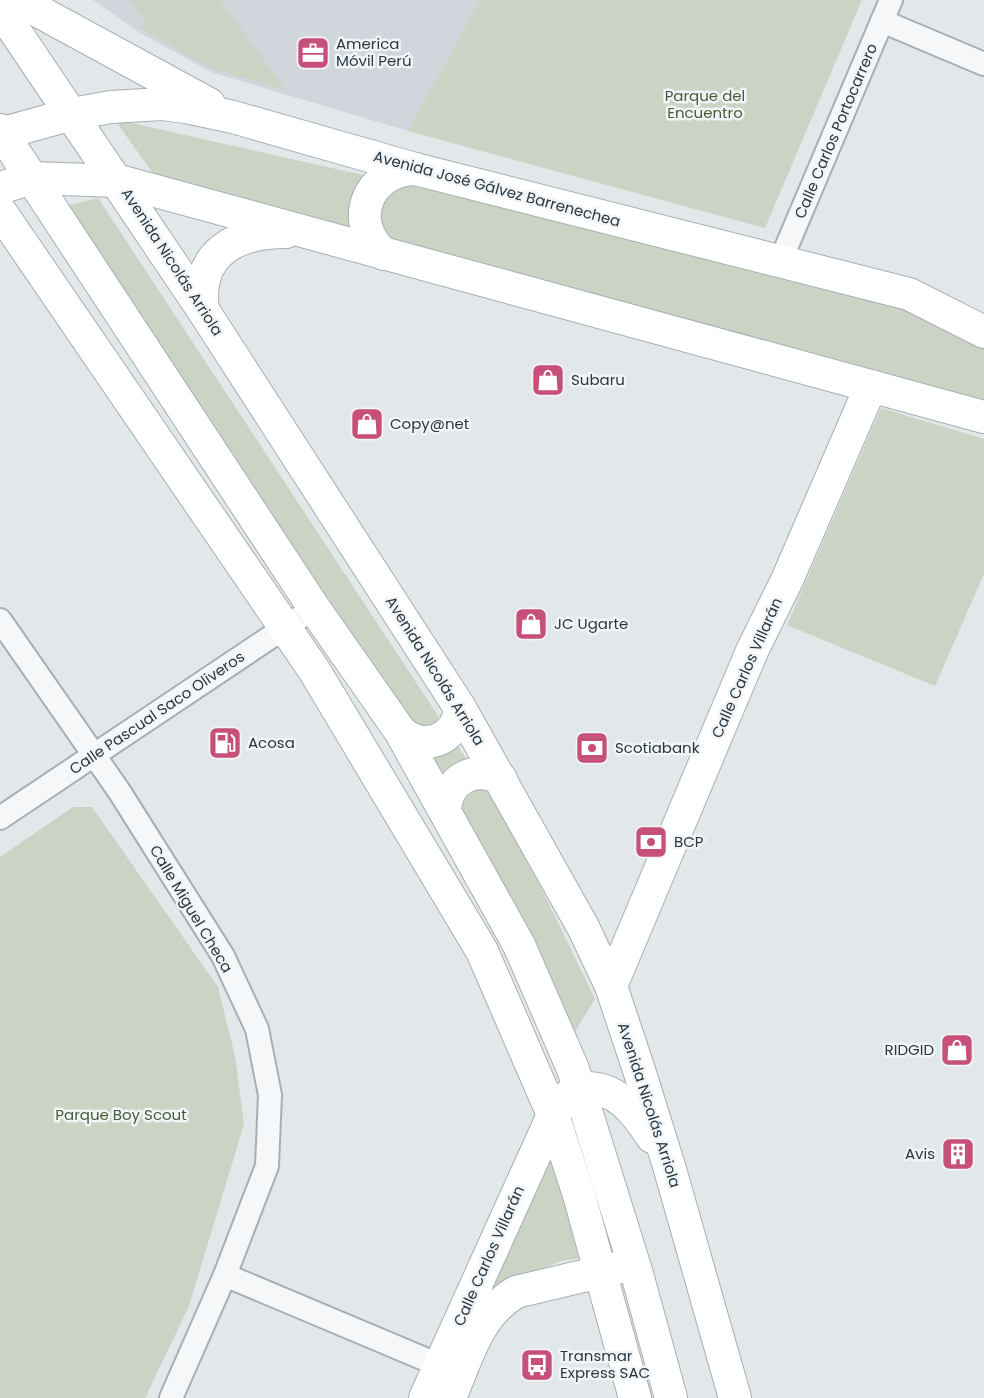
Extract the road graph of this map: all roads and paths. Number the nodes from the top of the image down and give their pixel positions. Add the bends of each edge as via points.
1 (18, 0) edge
2 (0, 9) edge
3 (887, 10) edge
4 (53, 11) edge
5 (984, 64) edge
6 (72, 114) junction
7 (234, 117) junction
8 (1, 132) edge
9 (415, 169) junction
10 (32, 178) junction
11 (119, 181) junction
12 (0, 188) edge
13 (0, 211) edge
14 (304, 232) junction
15 (384, 254) junction
16 (780, 262) junction
17 (909, 294) junction
18 (203, 310) junction
19 (984, 313) edge
20 (984, 332) edge
21 (871, 386) junction
22 (984, 417) edge
23 (314, 608) junction
24 (0, 620) edge
25 (284, 627) junction
26 (460, 708) junction
27 (400, 731) junction
28 (94, 755) junction
29 (501, 779) junction
30 (445, 810) junction
31 (0, 818) edge
32 (611, 986) junction
33 (580, 1089) junction
34 (553, 1114) junction
35 (669, 1166) junction
36 (601, 1270) junction
37 (637, 1274) junction
38 (225, 1275) junction
39 (450, 1379) edge
40 (171, 1398) edge
41 (425, 1398) edge
42 (635, 1398) edge
43 (671, 1398) edge
44 (735, 1398) edge

1 - 4 main road
2 - 6 main road, Avenida Nicolás Arriola
3 - 5 street
3 - 16 street, Calle Carlos Portocarrero
4 - 7 main road
6 - 7 main road, Avenida José Gálvez Barrenechea via 120,106 162,105
6 - 8 main road, Avenida José Gálvez Barrenechea
6 - 11 main road, Avenida Nicolás Arriola
7 - 9 main road, Avenida José Gálvez Barrenechea
8 - 10 main road
9 - 15 main road via 389,174 367,201 368,235
9 - 16 main road, Avenida José Gálvez Barrenechea
10 - 11 main road
10 - 12 main road
10 - 23 main road
11 - 14 main road
11 - 18 main road, Avenida Nicolás Arriola
13 - 25 main road
14 - 15 main road
14 - 18 main road via 253,235 226,246 204,276
15 - 21 main road
16 - 17 main road, Avenida José Gálvez Barrenechea
17 - 19 main road
17 - 20 main road, Avenida José Gálvez Barrenechea
18 - 26 main road, Avenida Nicolás Arriola
21 - 22 main road
21 - 32 main road, Calle Carlos Villarán via 752,651
23 - 25 street, Calle Pascual Saco Oliveros
23 - 27 main road
24 - 28 street, Calle Miguel Checa
25 - 28 street, Calle Pascual Saco Oliveros
25 - 34 main road via 360,744 482,951
26 - 27 main road via 454,728 438,741 417,742
26 - 29 main road, Avenida Nicolás Arriola
27 - 30 main road
28 - 31 street, Calle Pascual Saco Oliveros
28 - 38 street, Calle Miguel Checa via 223,956 257,1029 270,1095 267,1166
29 - 30 main road via 478,772 463,777 451,787
29 - 32 main road, Avenida Nicolás Arriola
30 - 33 main road via 542,992
32 - 35 main road, Avenida Nicolás Arriola
33 - 34 main road
33 - 35 main road via 606,1090 626,1104 644,1124
33 - 37 main road
34 - 36 main road
34 - 39 main road, Calle Carlos Villarán
35 - 44 main road, Avenida Nicolás Arriola
36 - 37 main road, Calle Carlos Villarán via 620,1266
36 - 39 main road, Calle Carlos Villarán via 505,1299 480,1326
36 - 42 main road
37 - 43 main road
38 - 39 street
38 - 40 street, Calle Miguel Checa
39 - 41 main road, Calle Carlos Villarán

